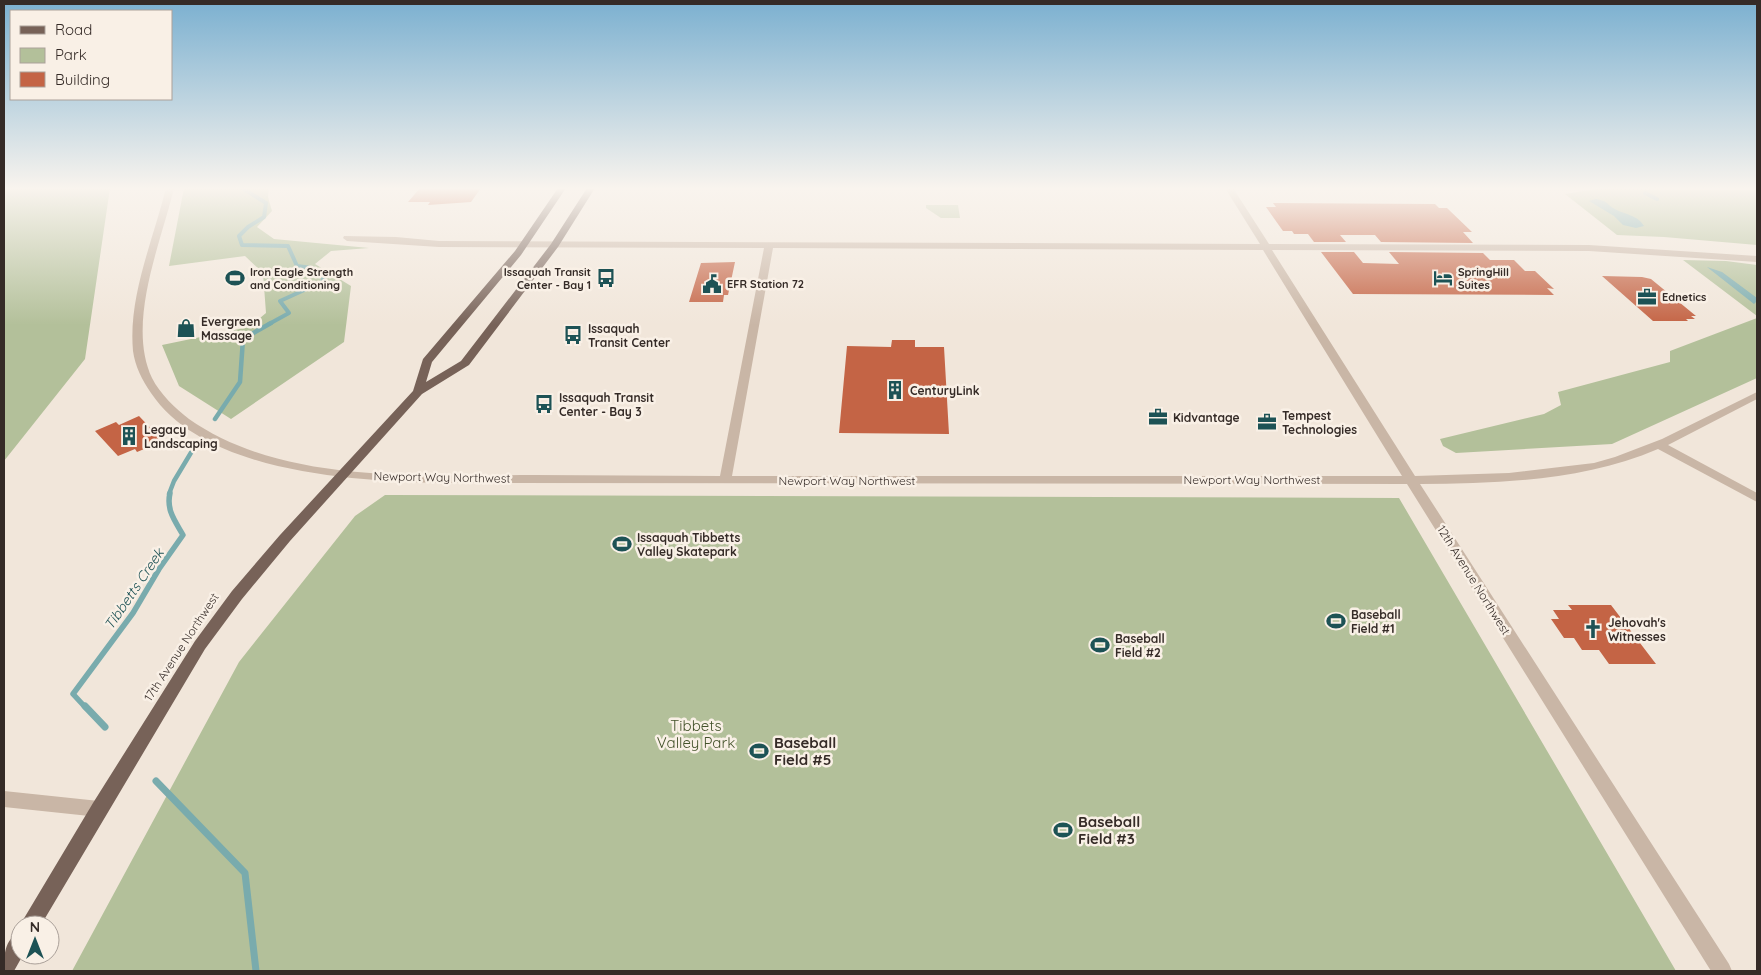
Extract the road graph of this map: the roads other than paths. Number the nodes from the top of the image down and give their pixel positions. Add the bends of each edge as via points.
1 (159, 234) edge
2 (532, 234) edge
3 (562, 234) edge
4 (1257, 234) edge
5 (347, 238) dead end
6 (524, 245) junction
7 (555, 245) junction
8 (769, 246) junction
9 (1265, 246) junction
10 (1589, 248) junction
11 (1757, 252) edge
12 (1757, 260) edge
13 (418, 392) junction
14 (1757, 395) edge
15 (1659, 445) junction
16 (343, 473) junction
17 (1410, 479) junction
18 (725, 480) junction
19 (1757, 498) edge
20 (4, 799) edge
21 (99, 809) junction
22 (36, 915) edge
23 (1722, 971) edge

1 - 16 street, Newport Way Northwest via 136,325 138,354 145,375 158,397 188,425 216,441 278,462
2 - 6 main road, 17th Avenue Northwest
3 - 7 main road, 17th Avenue Northwest
4 - 9 street, 12th Avenue Northwest
5 - 6 street
6 - 7 street
6 - 13 main road, 17th Avenue Northwest via 427,361
7 - 8 street
7 - 13 main road, 17th Avenue Northwest via 465,363
8 - 9 street
8 - 18 street
9 - 10 street
9 - 17 street, 12th Avenue Northwest
10 - 11 street via 1608,244 1676,245
10 - 12 street
13 - 16 main road, 17th Avenue Northwest
14 - 15 street, Newport Way Northwest
15 - 17 street, Newport Way Northwest via 1622,459 1567,472
15 - 19 street
16 - 18 street, Newport Way Northwest via 446,478
16 - 21 main road, 17th Avenue Northwest via 237,595 200,645
17 - 18 street, Newport Way Northwest
17 - 23 street, 12th Avenue Northwest
20 - 21 street
21 - 22 main road, 17th Avenue Northwest

